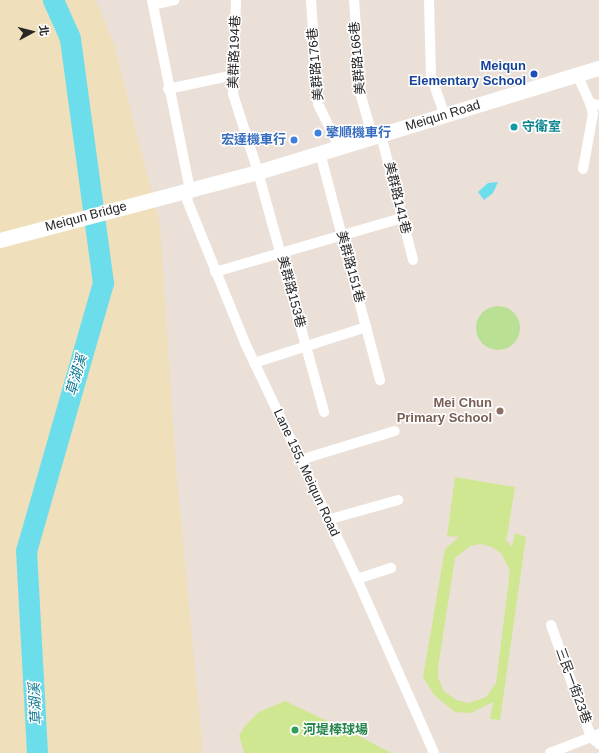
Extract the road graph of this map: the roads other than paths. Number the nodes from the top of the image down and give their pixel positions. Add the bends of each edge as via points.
1 (174, 0) edge
2 (236, 0) edge
3 (311, 0) edge
4 (354, 0) edge
5 (429, 0) edge
6 (152, 2) edge
7 (599, 68) edge
8 (577, 74) junction
9 (234, 75) junction
10 (168, 89) junction
11 (594, 104) edge
12 (445, 116) junction
13 (377, 136) junction
14 (339, 147) junction
15 (320, 153) junction
16 (583, 169) dead end
17 (258, 172) junction
18 (190, 190) junction
19 (171, 194) joint
20 (402, 218) junction
21 (341, 236) junction
22 (0, 240) edge
23 (280, 254) junction
24 (413, 260) dead end
25 (215, 272) junction
26 (366, 328) junction
27 (306, 346) junction
28 (254, 363) junction
29 (380, 380) dead end
30 (324, 412) dead end
31 (395, 431) dead end
32 (300, 460) junction
33 (398, 500) dead end
34 (327, 520) junction
35 (391, 568) dead end
36 (357, 579) junction
37 (551, 625) dead end
38 (596, 738) edge
39 (434, 753) edge
40 (550, 753) edge

1 - 6 street
2 - 9 street, 美群路194巷
3 - 14 street, 美群路176巷 via 318,104
4 - 13 street, 美群路166巷 via 360,96
5 - 12 street via 430,76
6 - 10 street, Lane 155, Meiqun Road
7 - 8 street, Meiqun Road
8 - 11 street
8 - 12 street, Meiqun Road
9 - 10 street
9 - 17 street, 美群路194巷 via 233,94
10 - 18 street, Lane 155, Meiqun Road
11 - 16 street
12 - 13 street, Meiqun Road
13 - 14 street, Meiqun Road
13 - 20 street, 美群路141巷
14 - 15 street, Meiqun Road
15 - 17 street, Meiqun Road
15 - 21 street, 美群路151巷
17 - 18 street, Meiqun Road
17 - 23 street, 美群路153巷
18 - 19 street, Meiqun Road
18 - 25 street, Lane 155, Meiqun Road via 187,200
19 - 22 street, Meiqun Bridge
20 - 21 street
20 - 24 street, 美群路141巷
21 - 23 street
21 - 26 street, 美群路151巷
23 - 25 street
23 - 27 street, 美群路153巷
25 - 28 street, Lane 155, Meiqun Road
26 - 27 street
26 - 29 street, 美群路151巷
27 - 28 street
27 - 30 street, 美群路153巷
28 - 32 street, Lane 155, Meiqun Road
31 - 32 street
32 - 34 street, Lane 155, Meiqun Road
33 - 34 street
34 - 36 street, Lane 155, Meiqun Road
35 - 36 street
36 - 39 street, Lane 155, Meiqun Road
37 - 38 street, 三民一街23巷
38 - 40 street

